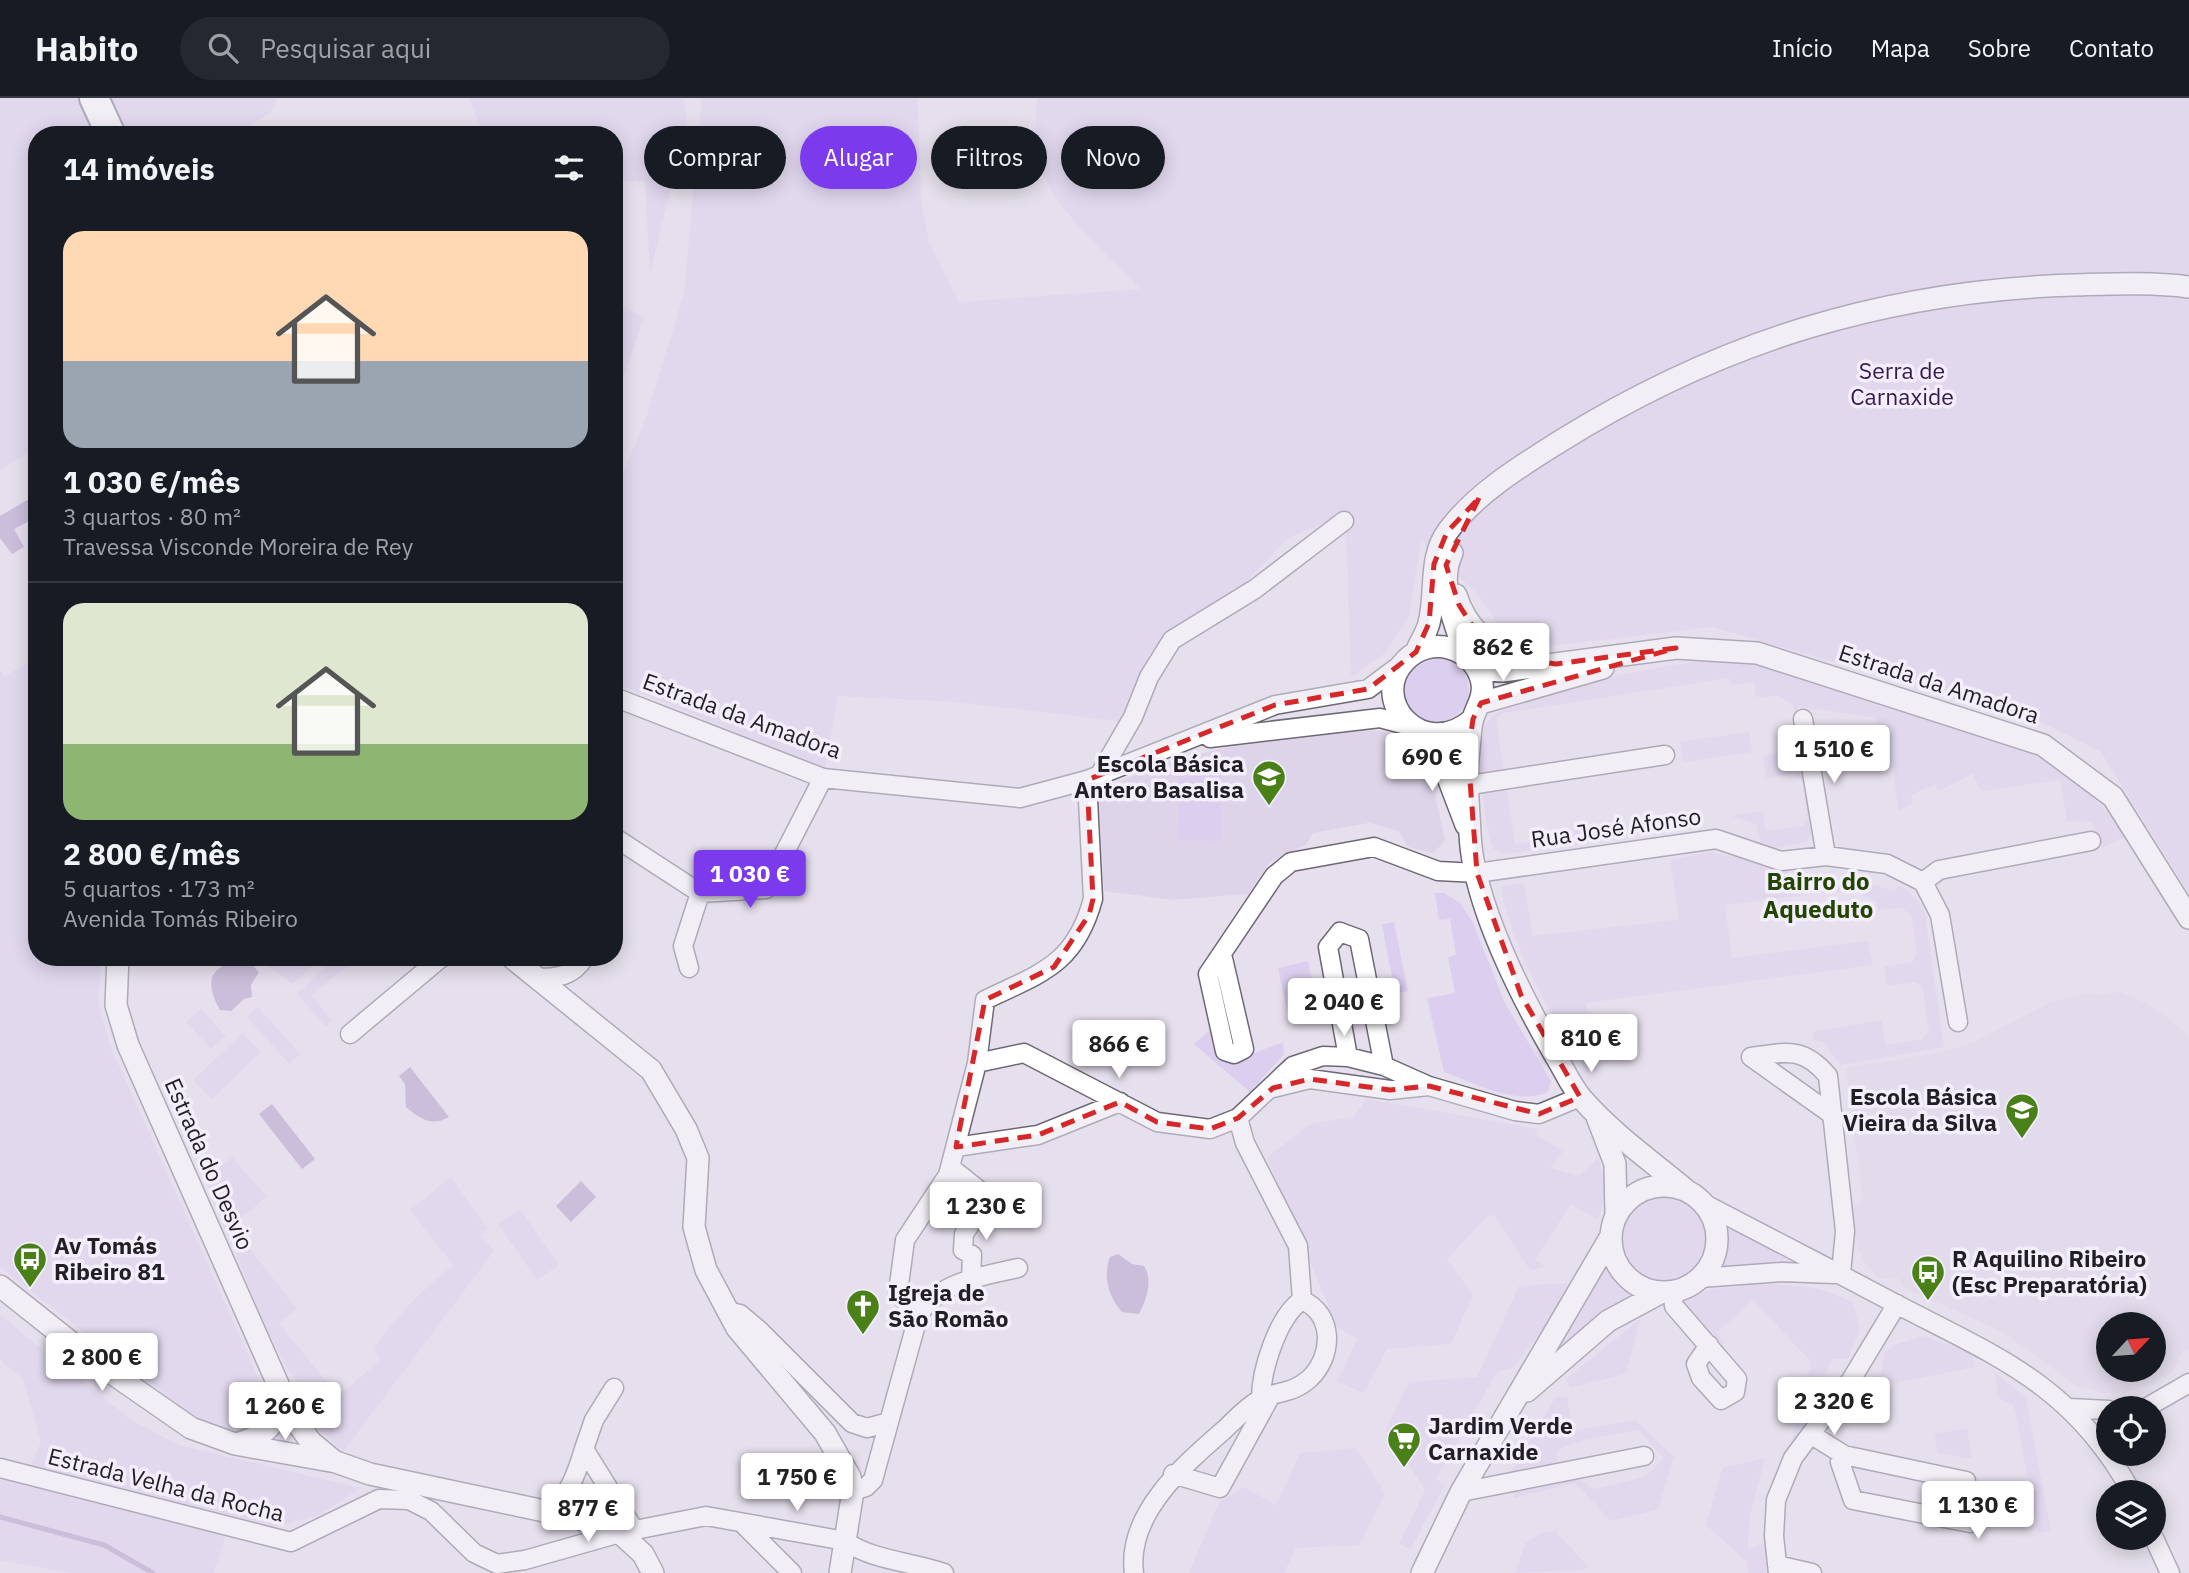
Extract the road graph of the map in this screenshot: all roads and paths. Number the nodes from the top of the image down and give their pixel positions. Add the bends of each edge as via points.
1 (94, 98) edge
2 (107, 126) edge
3 (2189, 287) edge
4 (1479, 498) junction
5 (1344, 521) dead end
6 (1446, 565) junction
7 (1676, 648) junction
8 (1409, 657) junction
9 (1471, 662) junction
10 (1556, 664) junction
11 (623, 700) edge
12 (1477, 711) junction
13 (1803, 719) dead end
14 (1418, 730) junction
15 (1179, 742) junction
16 (1665, 755) dead end
17 (1093, 777) junction
18 (823, 778) junction
19 (1470, 785) junction
20 (1470, 837) junction
21 (2091, 841) dead end
22 (623, 843) edge
23 (1826, 856) junction
24 (1477, 873) junction
25 (1923, 882) junction
26 (701, 893) junction
27 (2189, 918) edge
28 (1222, 954) junction
29 (118, 966) edge
30 (431, 966) edge
31 (521, 966) edge
32 (579, 966) edge
33 (689, 968) dead end
34 (535, 978) junction
35 (1958, 1022) dead end
36 (350, 1034) dead end
37 (1348, 1057) junction
38 (977, 1063) junction
39 (1384, 1066) junction
40 (1429, 1086) junction
41 (1273, 1088) junction
42 (1580, 1097) junction
43 (1120, 1102) junction
44 (1831, 1114) junction
45 (1597, 1115) junction
46 (1238, 1118) junction
47 (956, 1147) junction
48 (950, 1167) junction
49 (1694, 1196) junction
50 (1613, 1226) junction
51 (1018, 1268) dead end
52 (1841, 1274) junction
53 (971, 1278) junction
54 (1700, 1278) junction
55 (0, 1286) edge
56 (1667, 1291) junction
57 (1302, 1300) junction
58 (1897, 1304) junction
59 (726, 1311) junction
60 (918, 1317) junction
61 (1709, 1345) dead end
62 (2189, 1382) edge
63 (280, 1387) junction
64 (614, 1388) dead end
65 (2166, 1396) edge
66 (1266, 1398) junction
67 (1515, 1401) junction
68 (2070, 1408) junction
69 (2096, 1409) edge
70 (888, 1422) junction
71 (1812, 1435) junction
72 (2096, 1435) edge
73 (235, 1444) junction
74 (584, 1449) junction
75 (1844, 1455) junction
76 (1644, 1456) dead end
77 (335, 1462) junction
78 (0, 1468) edge
79 (1174, 1474) junction
80 (853, 1491) junction
81 (1461, 1492) junction
82 (546, 1510) junction
83 (743, 1524) junction
84 (627, 1532) junction
85 (845, 1541) junction
86 (2159, 1550) edge
87 (907, 1567) edge
88 (1778, 1569) edge
89 (653, 1573) edge
90 (792, 1573) edge
91 (840, 1573) edge
92 (944, 1573) edge
93 (1134, 1573) edge
94 (1422, 1573) edge
95 (1812, 1573) edge
96 (2170, 1573) edge

1 - 2 main road
3 - 4 street via 2156,283 2008,287 1814,324 1708,361 1610,410
4 - 6 street
4 - 8 street via 1447,532 1434,564 1429,624
5 - 17 street via 1255,589 1171,640 1133,717
6 - 9 street via 1450,612
6 - 10 street via 1459,605 1479,636 1511,657
7 - 10 street, Estrada da Amadora
7 - 12 street, Estrada da Amadora
7 - 27 street, Estrada da Amadora via 1757,653 2043,746 2113,797
8 - 9 street via 1441,647
8 - 14 street via 1395,678 1393,696 1399,713
8 - 15 street, Estrada da Amadora via 1368,689 1276,705
9 - 10 street, Estrada da Amadora via 1502,671
9 - 12 street via 1482,685
11 - 18 street, Estrada da Amadora
12 - 14 street via 1460,730 1443,735
12 - 19 street via 1468,754
13 - 23 street
14 - 15 street, Estrada da Amadora via 1380,718
14 - 20 street via 1442,762
15 - 17 street, Estrada da Amadora
16 - 19 street
17 - 18 street, Estrada da Amadora via 1020,798
17 - 38 street via 1093,899 1089,915 1054,967 985,1000
18 - 26 street via 766,889
19 - 20 street
20 - 24 street
21 - 25 street via 1939,870
22 - 26 street
23 - 24 street, Rua José Afonso via 1781,861 1716,839
23 - 25 street, Rua José Afonso via 1887,864
24 - 28 street, Rua José Afonso via 1438,871 1374,847 1291,862 1274,876
24 - 42 street via 1521,995
25 - 35 street via 1940,915
26 - 33 street via 683,946
28 - 28 street, Rua José Afonso via 1208,974 1225,1051 1234,1054 1244,1049
29 - 63 street, Estrada do Desvio via 116,1005 128,1045
30 - 36 street
31 - 34 street
32 - 34 street via 560,978
34 - 59 street via 630,1050 651,1070 670,1100 698,1158 694,1227 700,1257
37 - 39 street
37 - 39 street via 1328,947 1340,932 1359,939
37 - 41 street via 1323,1056 1293,1066
38 - 43 street via 1024,1053
38 - 47 street
39 - 40 street
40 - 41 street via 1390,1090 1310,1079
40 - 42 street via 1539,1114
41 - 46 street
42 - 45 street
43 - 46 street via 1157,1122 1210,1129
43 - 47 street via 1038,1135
44 - 44 street via 1828,1076 1814,1059 1790,1052 1751,1057
44 - 52 street via 1845,1231
45 - 49 street
45 - 50 street via 1615,1164
46 - 57 street via 1245,1143 1298,1246
47 - 48 street
48 - 53 street via 993,1202 964,1234 963,1250 972,1255
48 - 60 street via 905,1240 898,1292
49 - 50 street via 1666,1185 1646,1189 1628,1199
49 - 52 street
49 - 54 street via 1714,1220 1717,1241 1712,1261
50 - 56 street via 1614,1257 1625,1275 1641,1287
50 - 67 street
51 - 53 street
52 - 54 street via 1782,1272
52 - 58 street
53 - 60 street via 926,1301
54 - 56 street via 1682,1289
55 - 73 street via 149,1402 191,1428
56 - 61 street via 1674,1306
56 - 67 street via 1608,1321
57 - 66 street via 1291,1307 1261,1373
57 - 66 street via 1315,1306 1329,1331 1326,1349 1310,1378 1287,1393
58 - 68 street via 2011,1364
58 - 71 street
59 - 70 street via 740,1314 760,1331 852,1423 867,1428
59 - 80 street via 825,1433 850,1476
60 - 70 street
62 - 65 street
63 - 73 street via 279,1415 262,1436
63 - 77 street, Estrada do Desvio via 292,1416 311,1442
64 - 74 street via 594,1420
66 - 79 street
66 - 79 street via 1220,1488
67 - 81 street
68 - 69 street
68 - 72 street
70 - 80 street via 873,1480
71 - 75 street
71 - 88 street via 1793,1458 1776,1500
73 - 77 street
74 - 82 street via 577,1473 559,1504
74 - 84 street
75 - 75 street via 1840,1462 1853,1500 1970,1523 1966,1482
76 - 81 street
77 - 82 street via 370,1474
78 - 84 street, Estrada Velha da Rocha via 291,1542 379,1499 409,1500 431,1511 474,1553 497,1564
79 - 93 street via 1145,1518
80 - 85 street
81 - 94 street
82 - 84 street
83 - 84 street via 706,1516
83 - 85 street
83 - 90 street
84 - 89 street
85 - 87 street via 859,1551
85 - 91 street
86 - 96 street
87 - 92 street
88 - 95 street

